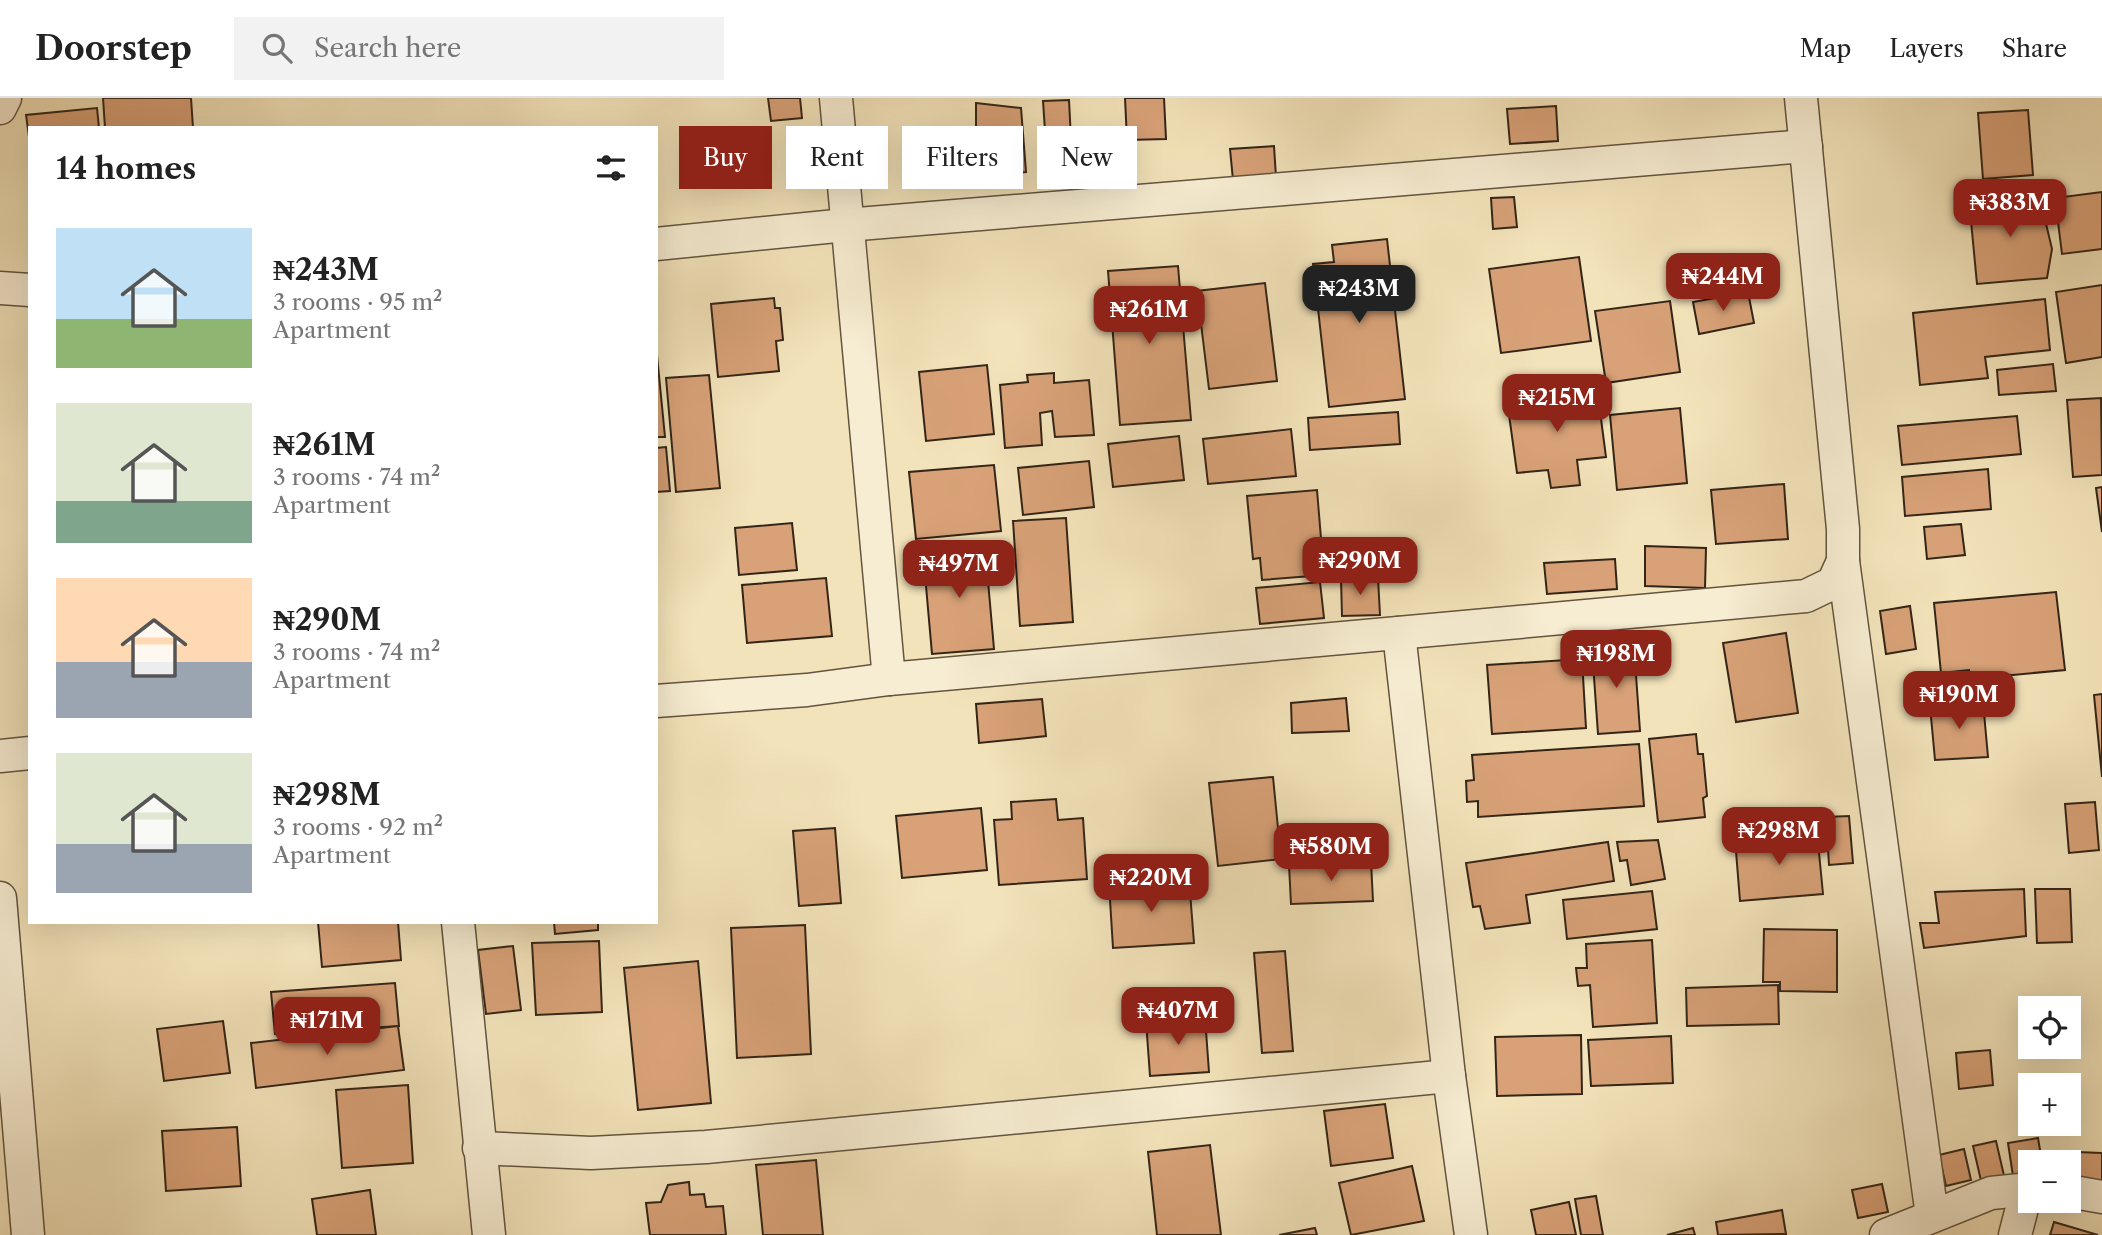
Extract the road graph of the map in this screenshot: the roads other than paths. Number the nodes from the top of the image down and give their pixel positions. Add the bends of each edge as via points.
1 (5, 98) edge
2 (836, 98) edge
3 (1801, 98) edge
4 (0, 108) edge
5 (1806, 146) junction
6 (846, 225) junction
7 (658, 244) edge
8 (0, 288) edge
9 (28, 290) edge
10 (1843, 561) junction
11 (1399, 633) junction
12 (889, 679) junction
13 (658, 701) edge
14 (28, 753) edge
15 (0, 756) edge
16 (0, 898) edge
17 (458, 924) edge
18 (1449, 1076) junction
19 (479, 1148) junction
20 (2018, 1190) edge
21 (2081, 1193) edge
22 (2102, 1197) edge
23 (2021, 1213) edge
24 (1932, 1216) junction
25 (28, 1235) edge
26 (489, 1235) edge
27 (1472, 1235) edge
28 (1886, 1235) edge
29 (2015, 1235) edge

1 - 4 street
2 - 6 street
3 - 5 street
5 - 6 street
5 - 10 street
6 - 7 street
6 - 12 street
8 - 9 street
10 - 11 street via 1833,583 1806,596
10 - 24 street
11 - 12 street
11 - 18 street
12 - 13 street
14 - 15 street
16 - 25 street
17 - 19 street
18 - 19 street via 706,1147 592,1153
18 - 27 street
19 - 26 street
20 - 24 street via 1991,1194
21 - 22 street
23 - 29 street
24 - 28 street

